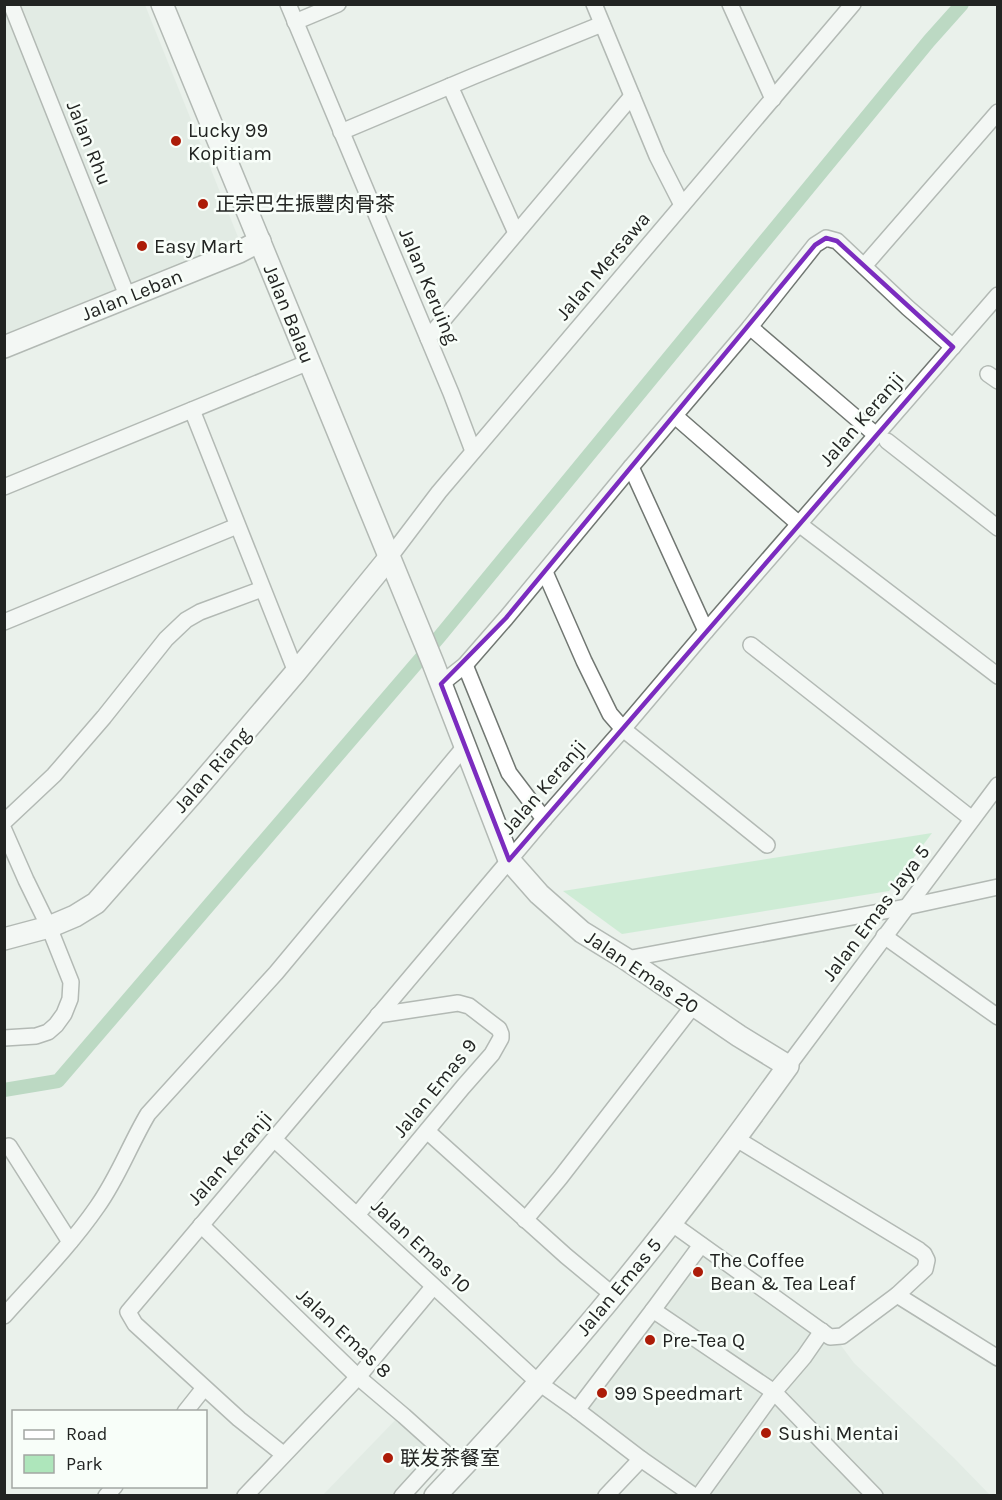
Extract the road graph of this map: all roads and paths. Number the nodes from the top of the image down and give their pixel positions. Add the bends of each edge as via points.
1 (10, 4) edge
2 (162, 4) edge
3 (288, 4) edge
4 (338, 4) edge
5 (594, 4) edge
6 (730, 4) edge
7 (853, 4) edge
8 (4, 6) edge
9 (295, 22) junction
10 (602, 24) junction
11 (450, 86) junction
12 (632, 96) junction
13 (773, 99) junction
14 (998, 112) edge
15 (341, 132) junction
16 (682, 205) junction
17 (516, 233) junction
18 (260, 241) junction
19 (864, 266) junction
20 (998, 295) edge
21 (128, 298) junction
22 (750, 327) junction
23 (428, 338) junction
24 (4, 347) edge
25 (953, 347) junction
26 (309, 362) junction
27 (192, 410) junction
28 (675, 416) junction
29 (881, 438) junction
30 (473, 451) junction
31 (631, 466) junction
32 (4, 487) edge
33 (799, 524) junction
34 (237, 526) junction
35 (998, 528) edge
36 (389, 558) junction
37 (545, 572) junction
38 (262, 588) junction
39 (4, 621) edge
40 (706, 631) junction
41 (751, 645) dead end
42 (465, 664) junction
43 (296, 672) junction
44 (998, 676) edge
45 (441, 684) junction
46 (623, 729) junction
47 (466, 746) junction
48 (998, 785) edge
49 (544, 819) junction
50 (972, 819) junction
51 (4, 822) edge
52 (4, 830) edge
53 (766, 845) dead end
54 (509, 860) junction
55 (998, 887) edge
56 (906, 907) junction
57 (49, 927) junction
58 (884, 936) junction
59 (4, 939) edge
60 (626, 959) junction
61 (693, 1006) junction
62 (378, 1015) junction
63 (998, 1017) edge
64 (4, 1038) edge
65 (788, 1066) junction
66 (427, 1131) junction
67 (735, 1138) junction
68 (274, 1140) junction
69 (9, 1146) dead end
70 (357, 1215) junction
71 (525, 1220) junction
72 (671, 1223) junction
73 (201, 1226) junction
74 (70, 1242) junction
75 (701, 1245) junction
76 (433, 1287) junction
77 (613, 1295) junction
78 (897, 1295) junction
79 (653, 1310) junction
80 (4, 1316) edge
81 (822, 1331) junction
82 (998, 1358) edge
83 (358, 1377) junction
84 (539, 1383) junction
85 (204, 1388) junction
86 (774, 1392) junction
87 (187, 1410) edge
88 (577, 1410) junction
89 (443, 1452) junction
90 (283, 1455) junction
91 (641, 1459) junction
92 (460, 1470) junction
93 (245, 1496) edge
94 (402, 1496) edge
95 (435, 1496) edge
96 (606, 1496) edge
97 (696, 1496) edge
98 (875, 1496) edge

1 - 8 street
1 - 21 street, Jalan Rhu
2 - 18 street, Jalan Balau
3 - 9 street, Jalan Keruing
4 - 9 street
5 - 10 street
6 - 13 street
7 - 13 street, Jalan Mersawa
9 - 15 street, Jalan Keruing
10 - 11 street
10 - 12 street
11 - 15 street
11 - 17 street
12 - 16 street
12 - 17 street
13 - 16 street, Jalan Mersawa
14 - 19 street
15 - 23 street, Jalan Keruing
16 - 30 street, Jalan Mersawa
17 - 23 street
18 - 21 street, Jalan Leban
18 - 26 street, Jalan Balau
19 - 22 street via 837,241 826,238 815,245
19 - 25 street
20 - 25 street, Jalan Keranji
21 - 24 street, Jalan Leban
22 - 28 street
22 - 29 street
23 - 30 street, Jalan Keruing
25 - 29 street, Jalan Keranji
26 - 27 street
26 - 36 street, Jalan Balau
27 - 32 street
27 - 34 street
28 - 31 street
28 - 33 street
29 - 33 street, Jalan Keranji
29 - 35 street
30 - 36 street, Jalan Mersawa
31 - 37 street
31 - 40 street
33 - 40 street, Jalan Keranji
33 - 44 street
34 - 38 street
34 - 39 street
36 - 43 street, Jalan Riang
36 - 45 street, Jalan Balau
37 - 42 street
37 - 46 street via 610,714
38 - 43 street
38 - 51 street via 186,620 54,775
40 - 46 street, Jalan Keranji
41 - 50 street
42 - 45 street
42 - 49 street via 509,773
43 - 57 street, Jalan Riang via 96,903
45 - 47 street, Jalan Balau
46 - 49 street, Jalan Keranji
46 - 53 street
47 - 54 street, Jalan Balau
47 - 74 street via 276,973 148,1114 115,1179
48 - 50 street, Jalan Emas Jaya 5
49 - 54 street, Jalan Keranji
50 - 56 street, Jalan Emas Jaya 5
52 - 57 street
54 - 60 street, Jalan Emas 20 via 559,914
54 - 62 street, Jalan Keranji
55 - 56 street
56 - 58 street, Jalan Emas Jaya 5
56 - 60 street
57 - 59 street, Jalan Riang
57 - 64 street via 71,982 64,1014 48,1032
58 - 63 street
58 - 65 street, Jalan Emas Jaya 5
60 - 61 street, Jalan Emas 20
61 - 65 street, Jalan Emas 20
61 - 71 street
62 - 66 street, Jalan Emas 9 via 458,1003 469,1006 499,1029 501,1038 492,1054
62 - 68 street, Jalan Keranji
65 - 67 street, Jalan Emas 5
66 - 70 street, Jalan Emas 9
66 - 71 street
67 - 72 street, Jalan Emas 5
67 - 78 street via 924,1254 925,1269
68 - 70 street, Jalan Emas 10
68 - 73 street, Jalan Keranji
69 - 74 street
70 - 76 street, Jalan Emas 10
71 - 77 street
72 - 75 street
72 - 77 street, Jalan Emas 5
73 - 83 street, Jalan Emas 8
73 - 85 street, Jalan Keranji via 129,1312 135,1324
74 - 80 street
75 - 79 street
75 - 81 street
76 - 83 street
76 - 84 street, Jalan Emas 10
77 - 84 street, Jalan Emas 5
78 - 81 street via 842,1336 830,1337
78 - 82 street
79 - 86 street
79 - 88 street
81 - 86 street
83 - 89 street, Jalan Emas 8
83 - 90 street
84 - 88 street, Jalan Emas 10
84 - 92 street, Jalan Emas 5
85 - 87 street
85 - 90 street
86 - 97 street
86 - 98 street
88 - 91 street, Jalan Emas 10
89 - 92 street, Jalan Emas 8
89 - 94 street
90 - 93 street
91 - 96 street
91 - 97 street, Jalan Emas 10
92 - 95 street, Jalan Emas 5

